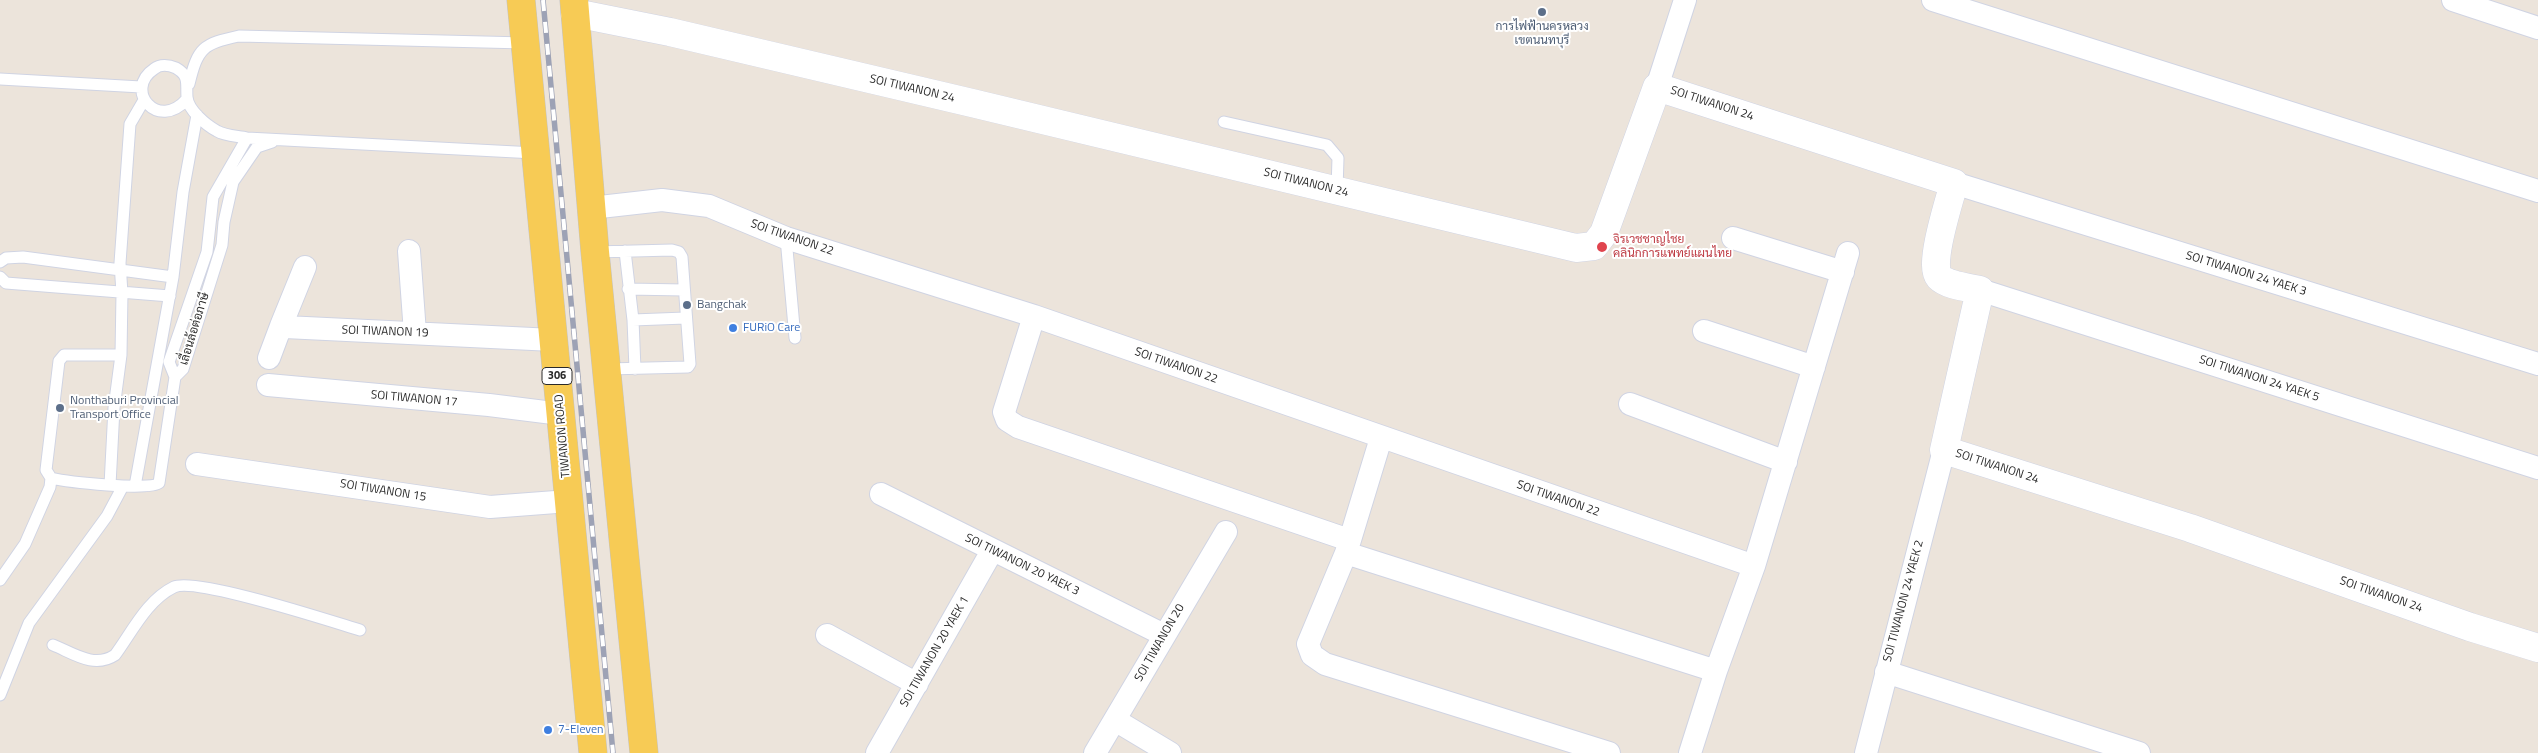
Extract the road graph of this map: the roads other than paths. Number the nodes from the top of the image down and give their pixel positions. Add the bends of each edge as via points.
1 (521, 0) edge
2 (1685, 0) edge
3 (1933, 0) edge
4 (2453, 0) edge
5 (574, 6) edge
6 (2538, 28) edge
7 (525, 43) junction
8 (0, 79) edge
9 (189, 84) junction
10 (141, 87) junction
11 (1657, 87) junction
12 (187, 99) junction
13 (144, 100) junction
14 (197, 115) junction
15 (1224, 122) dead end
16 (247, 138) junction
17 (280, 139) junction
18 (535, 153) junction
19 (1954, 183) junction
20 (1337, 190) junction
21 (2538, 191) edge
22 (591, 208) junction
23 (786, 238) junction
24 (1733, 238) dead end
25 (409, 250) dead end
26 (625, 251) junction
27 (595, 252) junction
28 (0, 262) edge
29 (305, 267) dead end
30 (120, 272) junction
31 (0, 277) edge
32 (173, 277) junction
33 (628, 289) junction
34 (684, 290) junction
35 (1980, 290) junction
36 (122, 293) junction
37 (170, 296) junction
38 (1034, 316) junction
39 (685, 318) junction
40 (633, 320) junction
41 (281, 326) junction
42 (1704, 331) dead end
43 (416, 333) junction
44 (795, 338) dead end
45 (553, 340) junction
46 (121, 355) junction
47 (268, 358) dead end
48 (2538, 364) edge
49 (1814, 367) junction
50 (608, 368) junction
51 (635, 369) junction
52 (175, 377) junction
53 (268, 385) dead end
54 (1630, 404) dead end
55 (561, 414) junction
56 (1381, 438) junction
57 (1944, 450) junction
58 (1786, 462) junction
59 (197, 464) dead end
60 (2538, 468) edge
61 (51, 478) junction
62 (110, 485) junction
63 (123, 486) junction
64 (135, 486) junction
65 (881, 494) dead end
66 (569, 500) junction
67 (1226, 532) dead end
68 (1348, 546) junction
69 (992, 551) junction
70 (1754, 566) junction
71 (0, 580) edge
72 (360, 630) dead end
73 (827, 635) dead end
74 (1164, 635) junction
75 (53, 645) dead end
76 (2538, 648) edge
77 (1716, 671) junction
78 (1886, 672) junction
79 (917, 684) junction
80 (0, 695) edge
81 (1115, 720) junction
82 (592, 753) edge
83 (644, 753) edge
84 (877, 753) edge
85 (1095, 753) edge
86 (1170, 753) edge
87 (1609, 753) edge
88 (1690, 753) edge
89 (1866, 753) edge
90 (2139, 753) edge

1 - 7 main road, TIWANON ROAD / 306
2 - 11 street
3 - 21 street
4 - 6 street
5 - 20 street, SOI TIWANON 24 via 670,32
5 - 22 main road
7 - 9 lane via 239,36 212,42 195,60
7 - 18 main road, TIWANON ROAD / 306
8 - 10 lane
9 - 10 lane via 182,72 170,66 157,66 146,74
9 - 12 lane
10 - 13 lane
11 - 19 street, SOI TIWANON 24
11 - 20 street, SOI TIWANON 24 via 1604,233 1594,246 1576,248
12 - 13 lane via 178,108 166,112 154,109
12 - 14 lane
13 - 30 lane via 130,124
14 - 16 lane via 218,132
14 - 32 lane via 183,192
15 - 20 lane via 1327,145 1338,158
16 - 17 lane
16 - 52 lane, เลื่อนล้อต่อภาษี via 213,197 207,252 169,362
17 - 18 lane
17 - 52 lane, เลื่อนล้อต่อภาษี via 257,147 233,182 222,246 183,369
18 - 45 main road, TIWANON ROAD / 306
19 - 35 street via 1935,269 1948,282
19 - 48 street, SOI TIWANON 24 YAEK 3
22 - 23 street, SOI TIWANON 22 via 662,200 709,206
22 - 27 main road
23 - 38 street, SOI TIWANON 22
23 - 44 lane
24 - 49 street via 1845,262
25 - 43 street
26 - 27 lane
26 - 33 lane
26 - 34 lane via 679,252
27 - 50 main road
28 - 30 lane via 6,258 23,258
29 - 41 street
30 - 32 lane
30 - 36 lane
31 - 36 lane via 6,283
32 - 37 lane
33 - 34 lane
33 - 40 lane
34 - 39 lane
35 - 57 street, SOI TIWANON 24
35 - 60 street, SOI TIWANON 24 YAEK 5
36 - 37 lane
36 - 46 lane
37 - 64 lane
38 - 56 street, SOI TIWANON 22
38 - 68 street via 1004,412 1007,420 1018,427
39 - 40 lane
39 - 51 lane via 689,366
40 - 51 lane
41 - 43 street, SOI TIWANON 19
41 - 47 street
42 - 49 street
43 - 45 street, SOI TIWANON 19
45 - 55 main road, TIWANON ROAD / 306
46 - 61 lane via 64,355 58,361 46,470
46 - 62 lane via 114,408
49 - 58 street
50 - 51 lane
50 - 83 main road
52 - 64 lane via 159,483
53 - 55 street, SOI TIWANON 17
54 - 58 street
55 - 66 main road, TIWANON ROAD / 306
56 - 68 street
56 - 70 street, SOI TIWANON 22
57 - 76 street, SOI TIWANON 24 via 2190,528
57 - 78 street, SOI TIWANON 24 YAEK 2
58 - 70 street
59 - 66 street, SOI TIWANON 15 via 490,507
61 - 62 lane
61 - 71 lane via 25,544
62 - 63 lane
63 - 64 lane
63 - 80 lane via 107,516 28,623
65 - 69 street, SOI TIWANON 20 YAEK 3
66 - 82 main road, TIWANON ROAD / 306
67 - 74 street, SOI TIWANON 20
68 - 77 street
68 - 87 street via 1308,644 1312,655 1325,664
69 - 74 street, SOI TIWANON 20 YAEK 3
69 - 79 street, SOI TIWANON 20 YAEK 1
70 - 77 street
72 - 75 lane via 233,592 177,586 160,596 115,656 106,661 95,663
73 - 79 street
74 - 81 street, SOI TIWANON 20
77 - 88 street
78 - 89 street, SOI TIWANON 24 YAEK 2
78 - 90 street
79 - 84 street, SOI TIWANON 20 YAEK 1
81 - 85 street, SOI TIWANON 20
81 - 86 street

